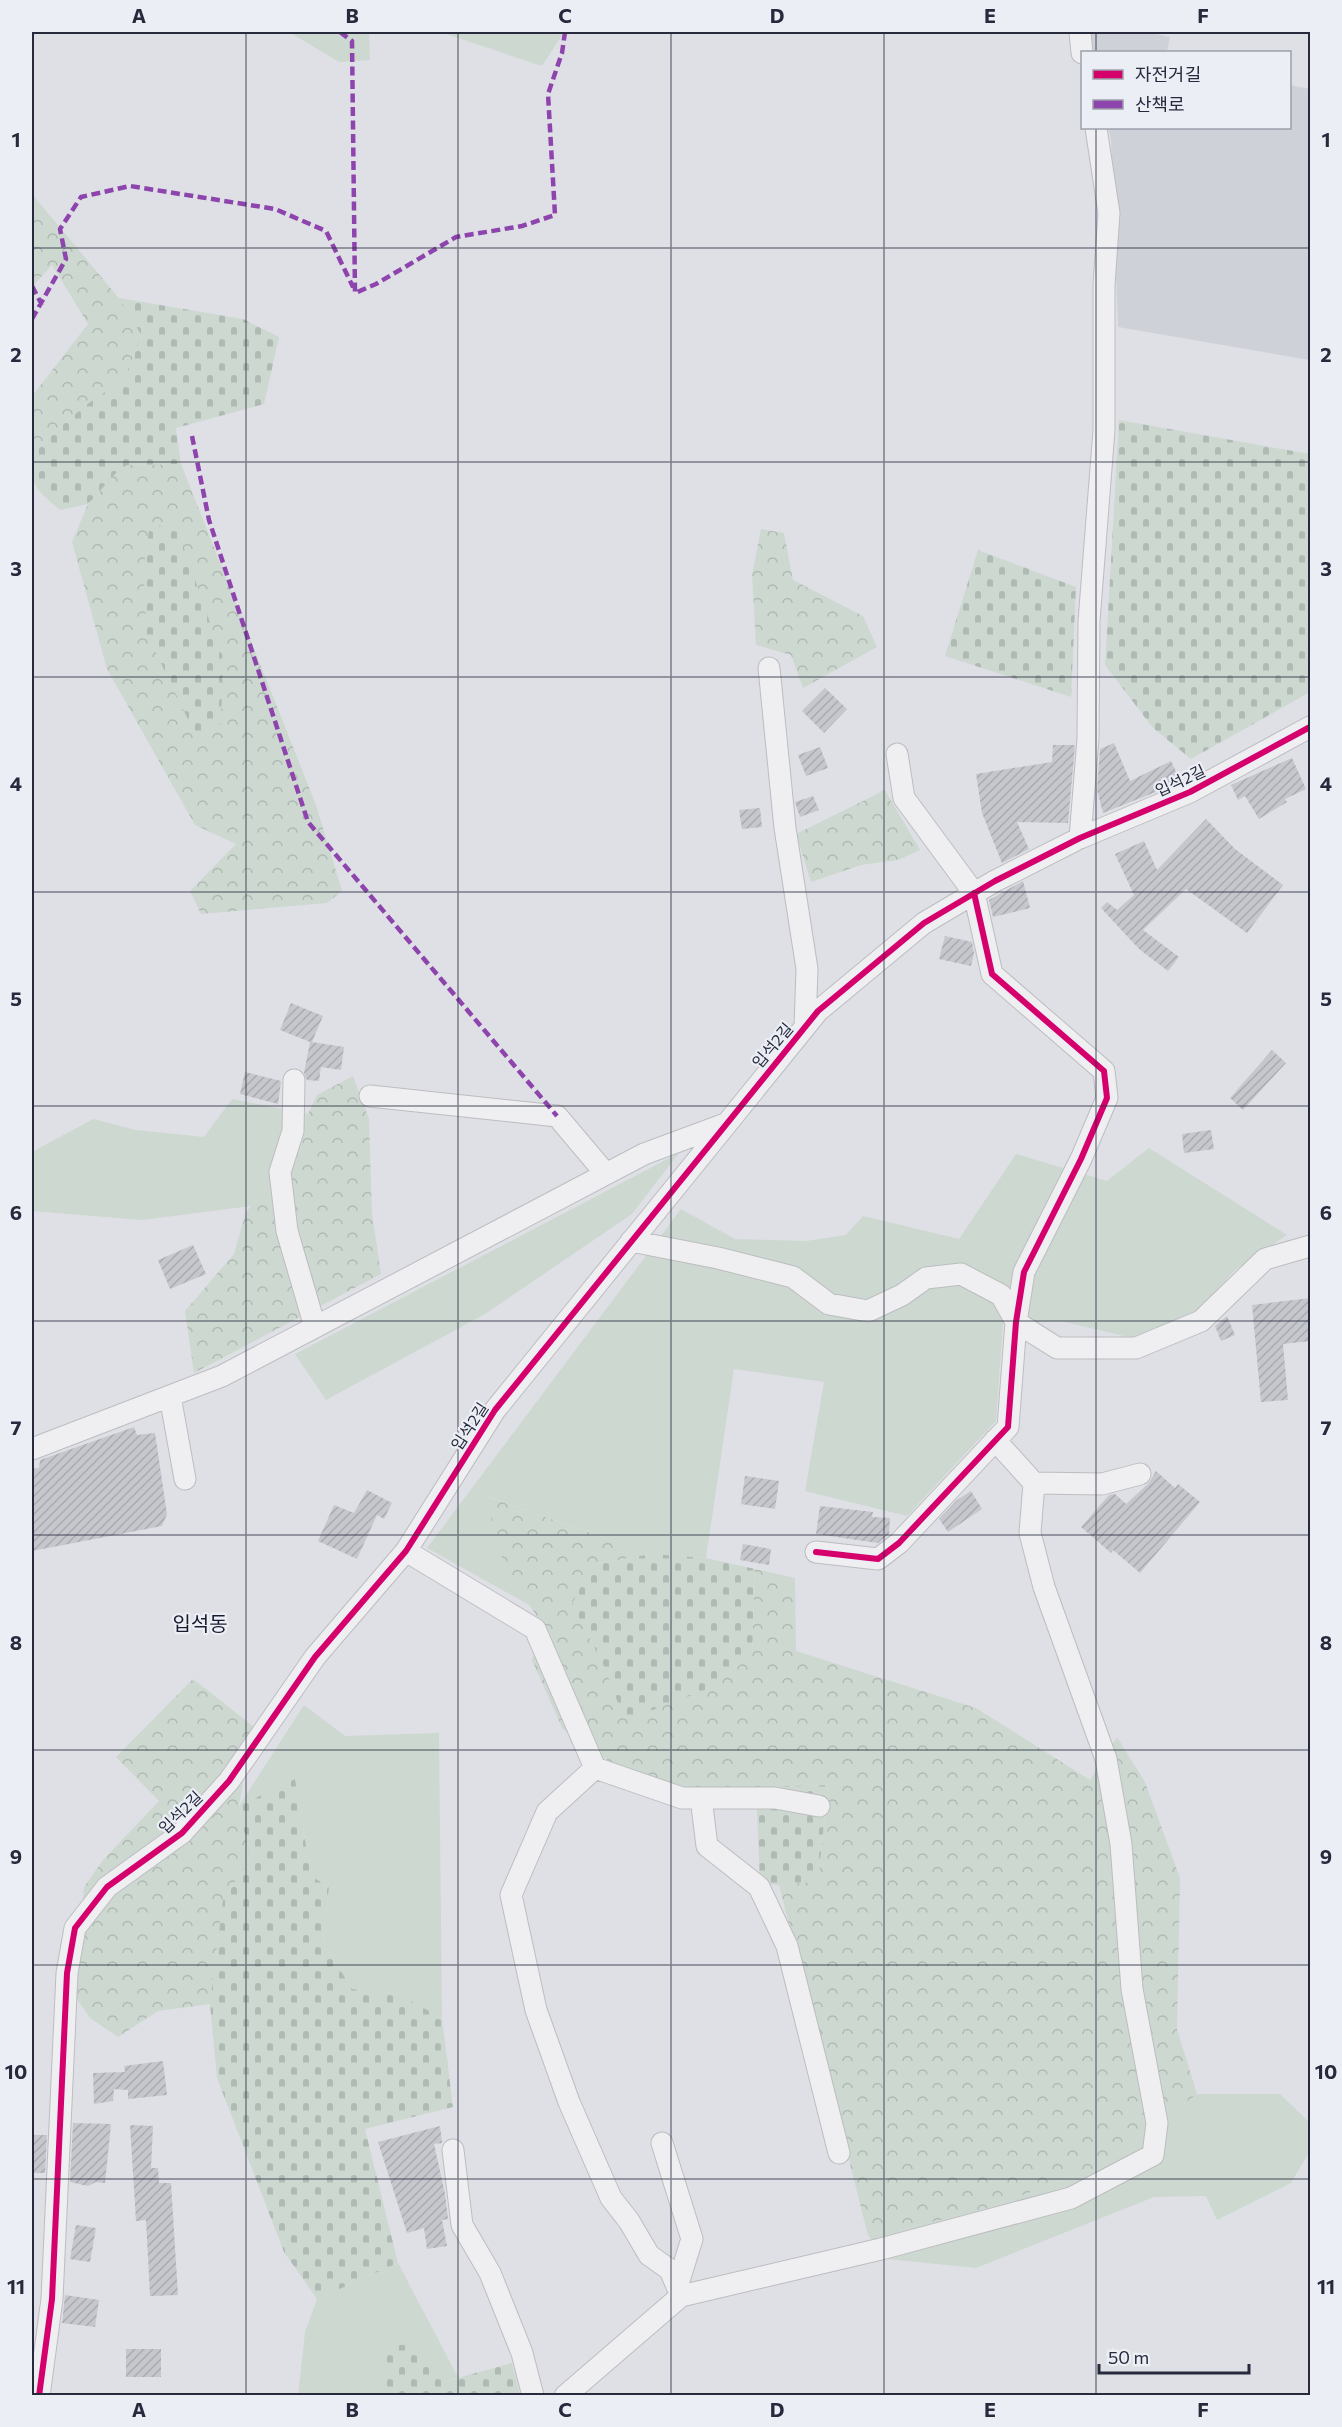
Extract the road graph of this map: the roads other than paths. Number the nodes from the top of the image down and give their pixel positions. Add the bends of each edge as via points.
1 (1080, 32) edge
2 (1083, 51) edge
3 (1096, 129) edge
4 (769, 668) dead end
5 (1311, 727) edge
6 (897, 754) dead end
7 (1080, 838) junction
8 (974, 893) junction
9 (805, 1027) junction
10 (294, 1080) dead end
11 (370, 1096) dead end
12 (725, 1124) junction
13 (606, 1174) junction
14 (631, 1241) junction
15 (1311, 1246) edge
16 (1016, 1322) junction
17 (315, 1327) junction
18 (170, 1396) junction
19 (995, 1440) junction
20 (32, 1449) edge
21 (1140, 1474) dead end
22 (185, 1479) dead end
23 (1034, 1483) junction
24 (406, 1551) junction
25 (816, 1552) dead end
26 (595, 1768) junction
27 (700, 1798) junction
28 (819, 1806) dead end
29 (662, 2143) dead end
30 (453, 2150) dead end
31 (839, 2153) dead end
32 (679, 2292) junction
33 (39, 2396) edge
34 (533, 2396) edge
35 (565, 2396) edge

1 - 2 street
3 - 7 street via 1109,213 1104,285 1104,430 1089,621 1088,739
4 - 9 street via 784,828 807,969
5 - 7 street, 입석2길 via 1190,792
6 - 8 street via 904,798
7 - 8 street, 입석2길
8 - 9 street, 입석2길 via 924,923 818,1011
8 - 16 street via 992,974 1104,1071 1107,1098 1082,1159 1024,1272
9 - 12 street, 입석2길
10 - 17 street via 293,1131 280,1172 286,1231
11 - 13 street via 557,1116
12 - 13 street via 644,1154
12 - 14 street, 입석2길
13 - 17 street
14 - 16 street via 794,1277 829,1304 868,1311 926,1278 961,1274 1001,1295
14 - 24 street, 입석2길 via 495,1410
15 - 16 street via 1265,1259 1201,1321 1136,1348 1058,1348
16 - 19 street via 1008,1427
17 - 18 street via 222,1376
18 - 20 street
18 - 22 street
19 - 23 street
19 - 25 street via 899,1543 878,1559
21 - 23 street via 1102,1484
23 - 32 street via 1030,1533 1044,1587 1106,1759 1121,1844 1132,1989 1157,2123 1153,2155 1071,2198 881,2249
24 - 26 street via 535,1629
24 - 33 street, 입석2길 via 315,1656 229,1780 182,1833 107,1887 75,1928 67,1973 52,2300
26 - 27 street via 682,1798
26 - 32 street via 547,1812 511,1895 536,2010 569,2102 610,2198 649,2255 670,2270
27 - 28 street via 775,1798
27 - 31 street via 707,1846 759,1887 787,1946
29 - 32 street via 692,2239
30 - 34 street via 462,2225 490,2273 522,2353
32 - 35 street

